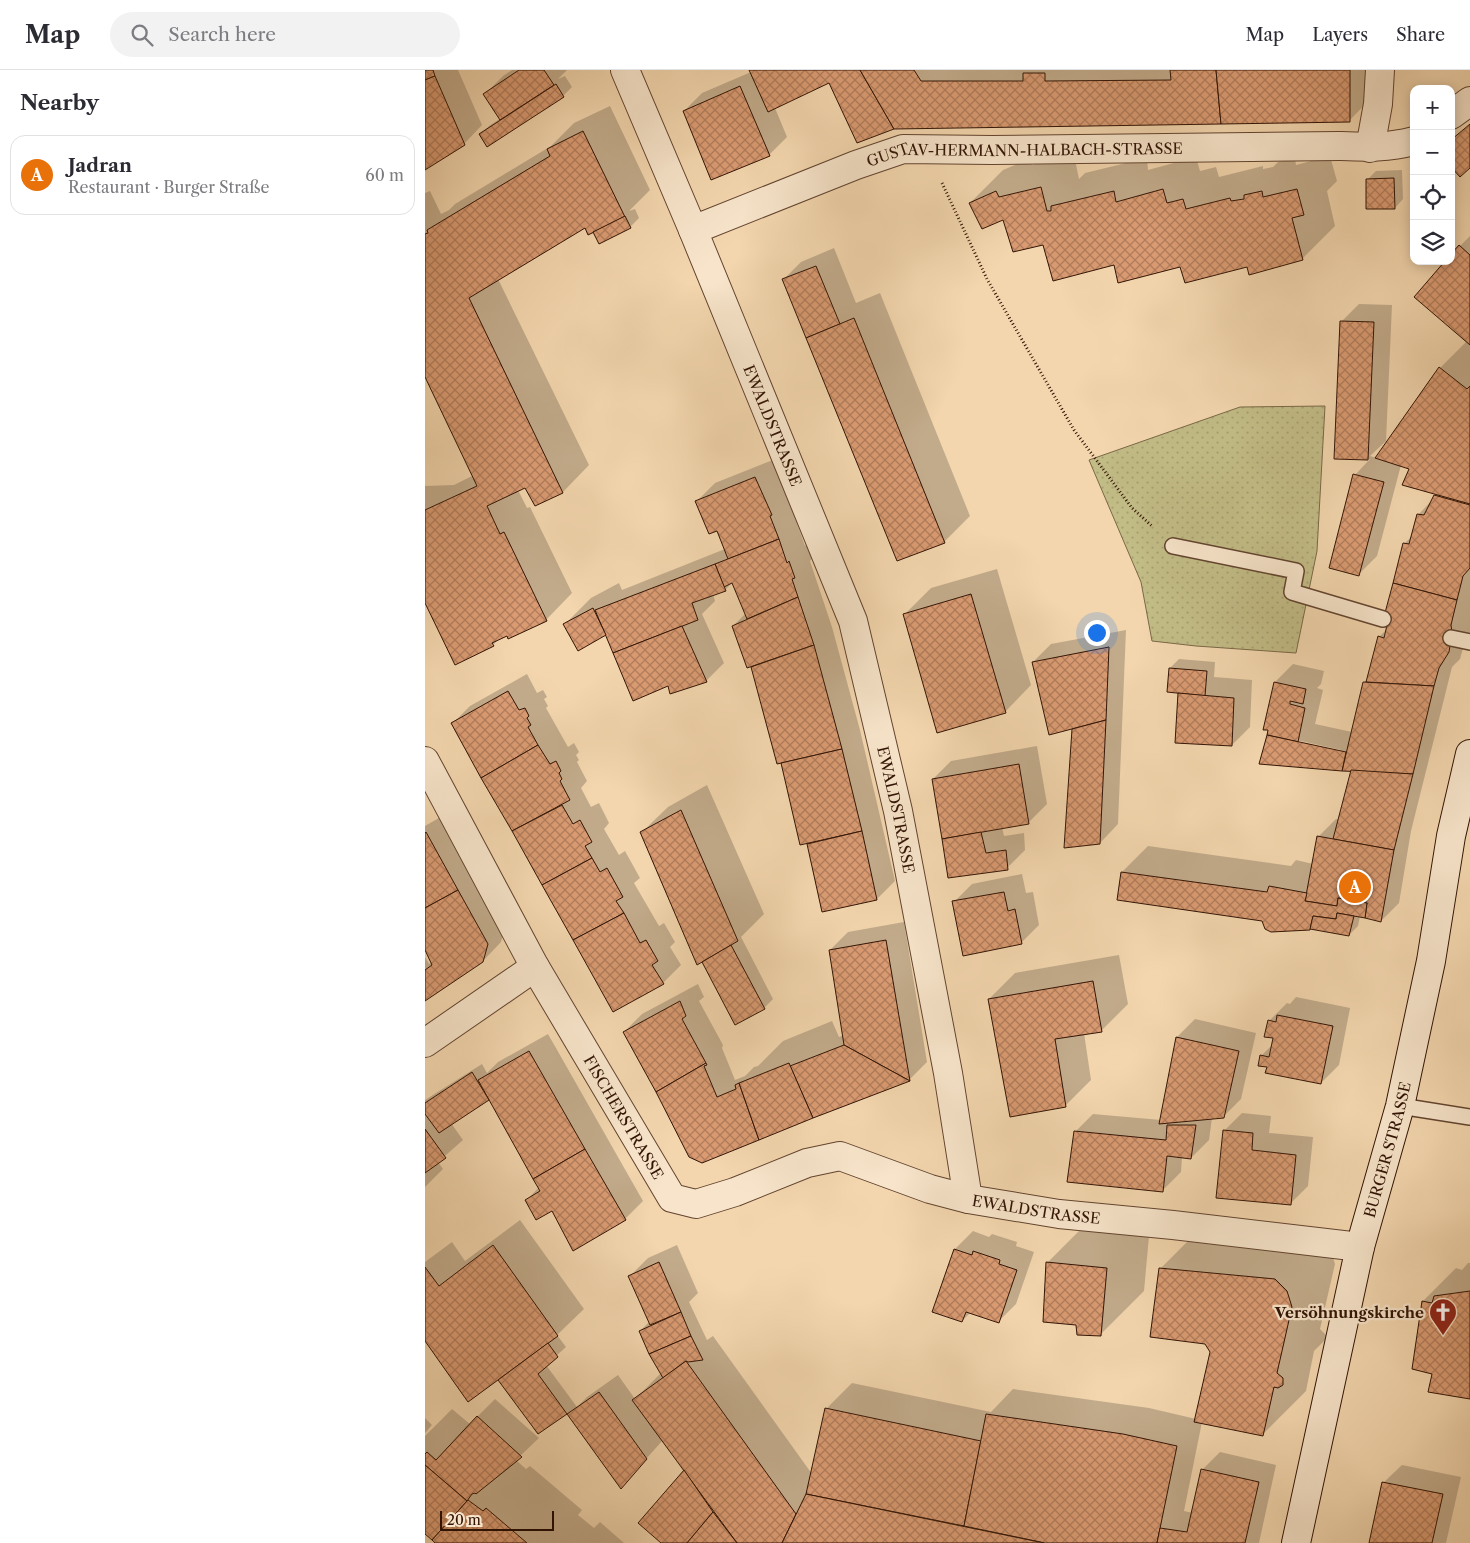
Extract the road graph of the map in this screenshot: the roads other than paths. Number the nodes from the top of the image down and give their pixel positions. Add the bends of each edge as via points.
1 (625, 70) edge
2 (1380, 70) edge
3 (1470, 101) edge
4 (1455, 112) edge
5 (1410, 142) edge
6 (1371, 148) junction
7 (693, 230) junction
8 (1173, 546) road end
9 (1383, 619) dead end
10 (1451, 638) dead end
11 (1470, 642) edge
12 (1470, 754) edge
13 (425, 761) edge
14 (535, 967) junction
15 (425, 1043) edge
16 (1400, 1106) junction
17 (1470, 1117) edge
18 (968, 1199) junction
19 (1360, 1247) junction
20 (1297, 1543) edge

1 - 7 street, EWALDSTRASSE
2 - 6 street
3 - 4 street
5 - 6 street, GUSTAV-HERMANN-HALBACH-STRASSE
6 - 7 street, GUSTAV-HERMANN-HALBACH-STRASSE via 903,149
7 - 18 street, EWALDSTRASSE via 853,621 898,811
8 - 9 lane via 1295,571 1292,592
10 - 11 lane
12 - 16 street, BURGER STRASSE via 1451,836 1431,961
13 - 14 street, FISCHERSTRASSE
14 - 15 street
14 - 18 street, FISCHERSTRASSE via 672,1198 696,1204 807,1163 840,1156 930,1189
16 - 17 lane
16 - 19 street, BURGER STRASSE
18 - 19 street, EWALDSTRASSE via 1059,1214
19 - 20 street, BURGER STRASSE

